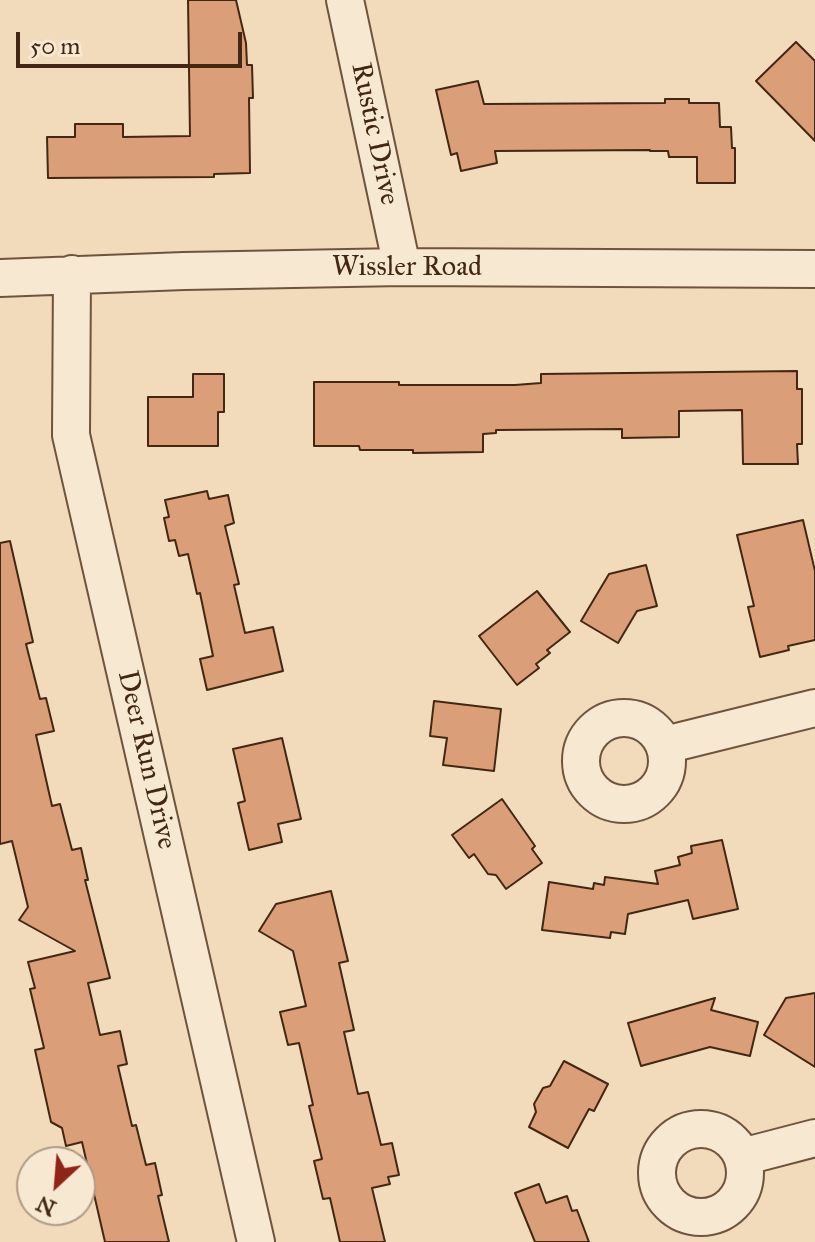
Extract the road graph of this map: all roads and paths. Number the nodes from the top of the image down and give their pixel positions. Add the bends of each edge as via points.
1 (345, 0) edge
2 (402, 267) junction
3 (815, 269) edge
4 (72, 274) junction
5 (0, 278) edge
6 (815, 708) edge
7 (665, 745) dead end
8 (815, 1138) edge
9 (742, 1157) dead end
10 (256, 1242) edge

1 - 2 street, Rustic Drive
2 - 3 street, Wissler Road
2 - 4 street, Wissler Road
4 - 5 street, Wissler Road
4 - 10 street, Deer Run Drive via 71,435
6 - 7 street
8 - 9 street

